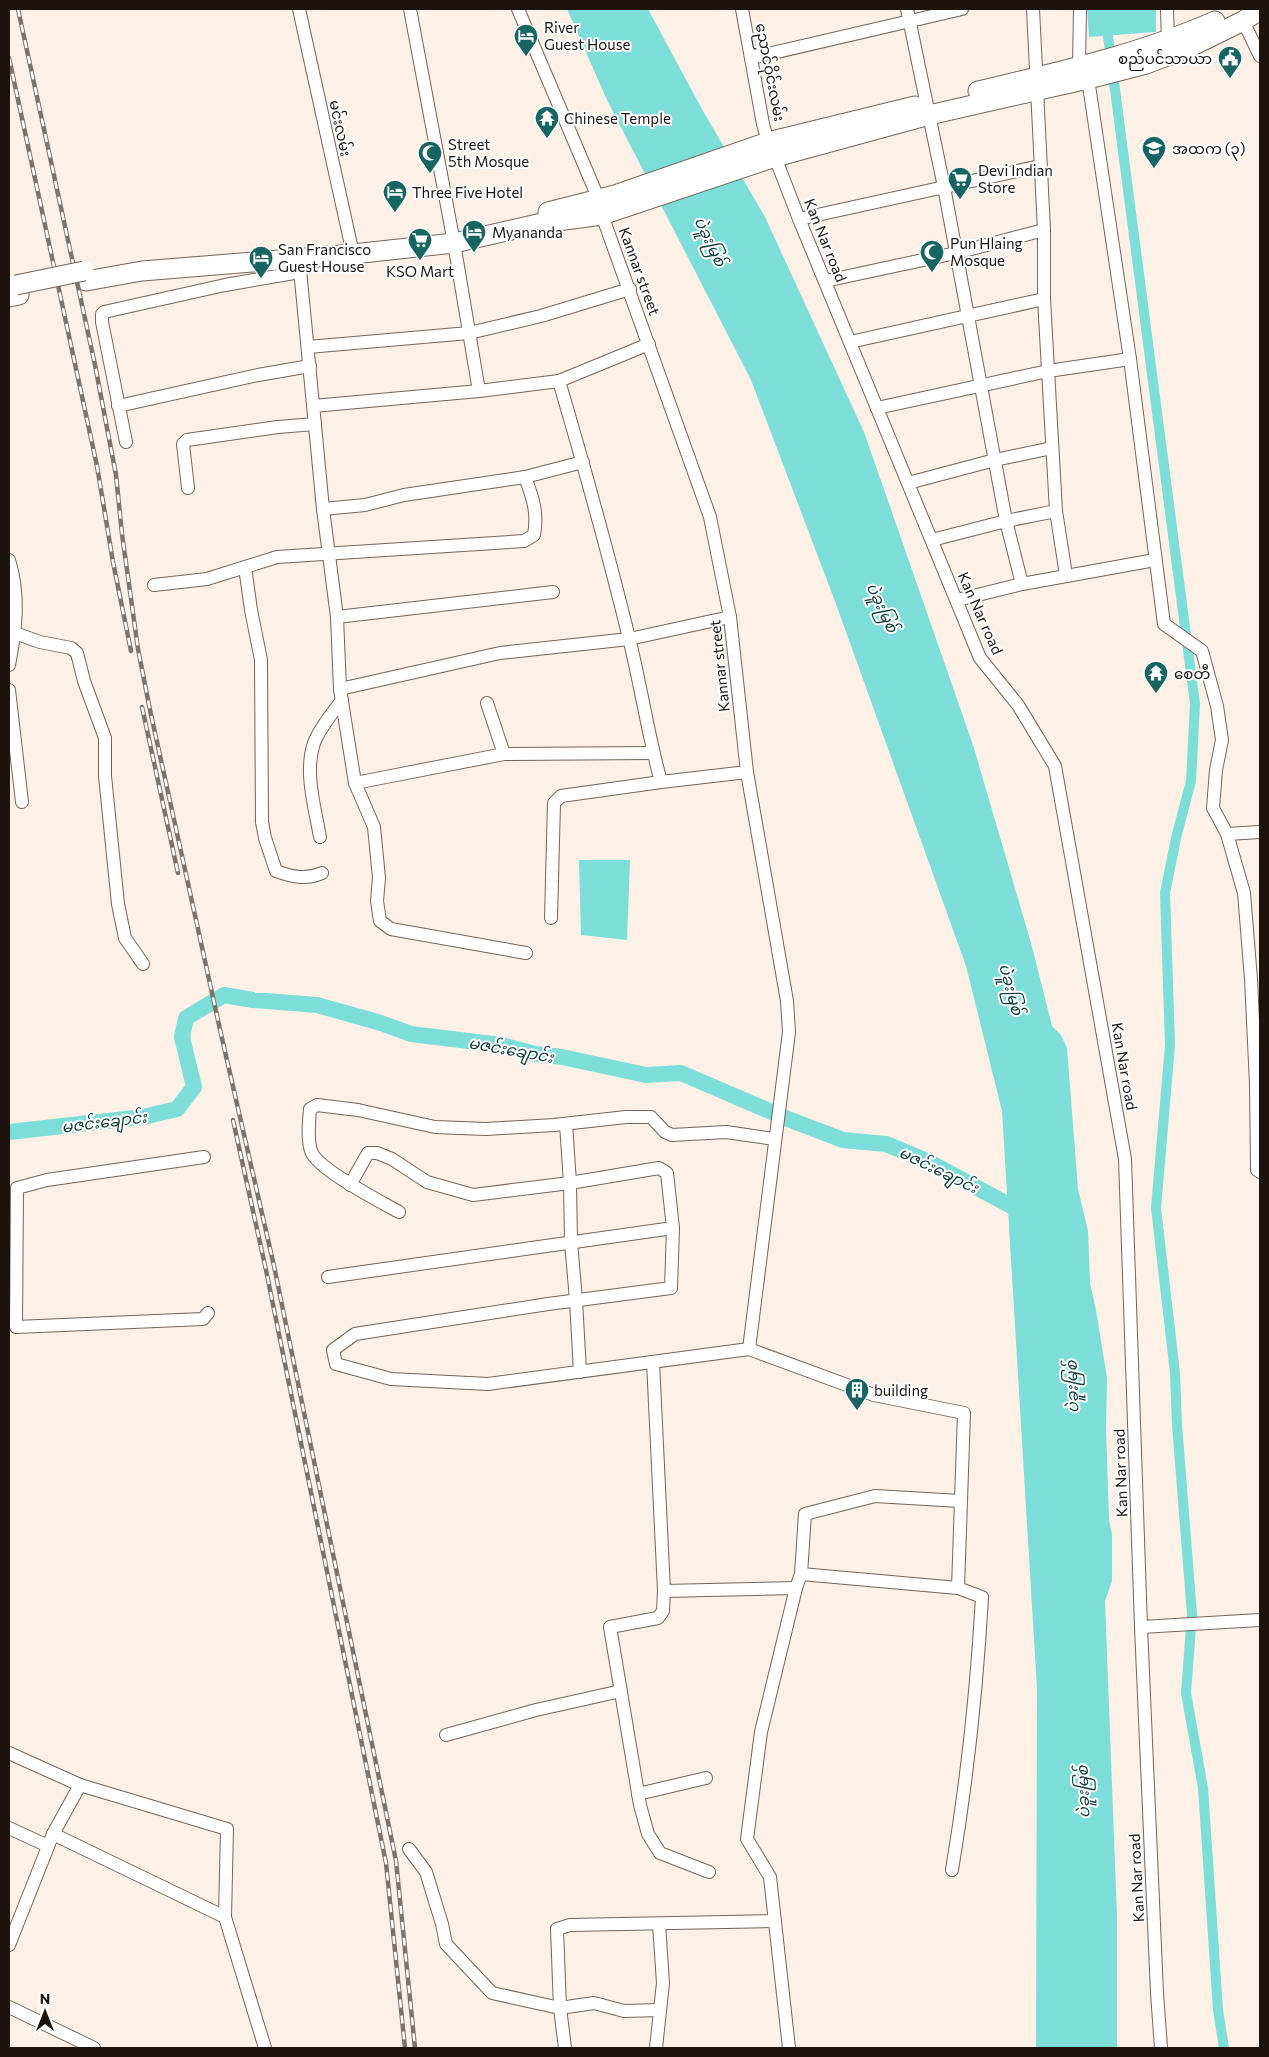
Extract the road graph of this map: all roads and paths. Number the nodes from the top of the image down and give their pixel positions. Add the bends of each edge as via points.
1 (299, 9) edge
2 (410, 9) edge
3 (518, 9) edge
4 (742, 9) edge
5 (962, 9) edge
6 (1033, 9) edge
7 (1080, 9) edge
8 (1167, 9) edge
9 (1260, 10) edge
10 (909, 15) edge
11 (1242, 15) edge
12 (1168, 41) junction
13 (1144, 56) junction
14 (1260, 56) edge
15 (751, 58) junction
16 (1084, 70) junction
17 (1036, 84) junction
18 (928, 109) junction
19 (767, 151) junction
20 (1040, 166) junction
21 (944, 187) junction
22 (608, 205) junction
23 (799, 218) junction
24 (1044, 230) junction
25 (453, 236) junction
26 (352, 249) junction
27 (956, 254) junction
28 (300, 266) junction
29 (85, 276) junction
30 (825, 281) junction
31 (630, 289) junction
32 (13, 291) edge
33 (1044, 299) junction
34 (968, 315) junction
35 (469, 333) junction
36 (850, 342) junction
37 (649, 344) junction
38 (308, 347) junction
39 (1130, 359) junction
40 (310, 366) junction
41 (1048, 371) junction
42 (558, 381) junction
43 (981, 386) junction
44 (479, 391) junction
45 (118, 406) junction
46 (313, 406) junction
47 (877, 408) junction
48 (315, 424) junction
49 (126, 442) dead end
50 (1052, 448) junction
51 (994, 460) junction
52 (583, 462) junction
53 (525, 477) junction
54 (908, 483) junction
55 (188, 488) dead end
56 (323, 509) junction
57 (1056, 511) junction
58 (1006, 521) junction
59 (932, 540) junction
60 (328, 554) junction
61 (9, 560) edge
62 (1155, 560) junction
63 (245, 567) junction
64 (1066, 575) junction
65 (1022, 584) junction
66 (154, 585) dead end
67 (553, 592) dead end
68 (956, 600) junction
69 (730, 616) junction
70 (336, 617) junction
71 (15, 633) junction
72 (629, 639) junction
73 (9, 665) edge
74 (9, 690) edge
75 (341, 694) junction
76 (488, 703) dead end
77 (653, 753) junction
78 (504, 754) junction
79 (747, 772) junction
80 (661, 782) junction
81 (355, 783) junction
82 (22, 802) dead end
83 (1260, 832) edge
84 (1227, 834) junction
85 (320, 837) dead end
86 (322, 873) dead end
87 (550, 918) dead end
88 (526, 953) dead end
89 (143, 964) dead end
90 (1258, 1084) edge
91 (566, 1124) junction
92 (775, 1134) junction
93 (204, 1158) dead end
94 (1260, 1172) edge
95 (570, 1183) junction
96 (350, 1185) junction
97 (399, 1212) dead end
98 (673, 1228) junction
99 (571, 1242) junction
100 (328, 1277) dead end
101 (12, 1285) edge
102 (576, 1300) junction
103 (208, 1313) dead end
104 (749, 1349) junction
105 (653, 1362) junction
106 (580, 1372) junction
107 (960, 1501) junction
108 (801, 1574) junction
109 (796, 1588) junction
110 (958, 1588) junction
111 (664, 1592) junction
112 (1260, 1620) edge
113 (1141, 1627) junction
114 (621, 1691) junction
115 (446, 1735) dead end
116 (9, 1753) edge
117 (706, 1778) dead end
118 (80, 1785) junction
119 (638, 1794) junction
120 (9, 1828) edge
121 (51, 1840) junction
122 (409, 1848) dead end
123 (952, 1870) dead end
124 (709, 1872) dead end
125 (15, 1914) edge
126 (225, 1917) junction
127 (775, 1921) junction
128 (659, 1924) junction
129 (9, 1945) edge
130 (9, 2007) edge
131 (560, 2008) junction
132 (660, 2010) junction
133 (94, 2048) edge
134 (265, 2048) edge
135 (565, 2048) edge
136 (656, 2048) edge
137 (789, 2048) edge
138 (1162, 2048) edge

1 - 26 street, မင်းလမ်း
2 - 25 street
3 - 22 street, Kannar street
4 - 15 street, ညောင်ဝိုင်းလမ်း
5 - 10 street
6 - 17 street
7 - 16 street
8 - 12 street
9 - 11 highway
10 - 15 street
10 - 18 street
11 - 12 highway
11 - 13 highway via 1188,48
11 - 14 street
12 - 13 highway
13 - 16 highway
15 - 19 street, ညောင်ဝိုင်းလမ်း
16 - 17 highway
16 - 39 street
17 - 18 highway
17 - 20 street
18 - 19 highway
18 - 21 street
19 - 22 highway
19 - 23 street, Kan Nar road
20 - 21 street
20 - 24 street
21 - 23 street
21 - 27 street
22 - 25 highway via 542,223
22 - 31 street, Kannar street
23 - 30 street, Kan Nar road
24 - 27 street
24 - 33 street
25 - 26 highway
25 - 35 street
26 - 28 highway
26 - 29 highway via 139,260
27 - 30 street
27 - 34 street
28 - 29 highway
28 - 38 street
28 - 45 street via 104,312 102,322
29 - 32 highway
30 - 36 street, Kan Nar road
31 - 35 street via 541,316
31 - 37 street, Kannar street
33 - 34 street
33 - 41 street
34 - 36 street
34 - 43 street
35 - 38 street
35 - 44 street
36 - 47 street, Kan Nar road
37 - 42 street
37 - 69 street, Kannar street via 710,517
38 - 40 street
39 - 41 street
39 - 62 street
40 - 45 street
40 - 46 street
41 - 43 street
41 - 50 street
42 - 44 street
42 - 52 street
43 - 47 street
43 - 51 street
44 - 46 street
45 - 49 street
46 - 48 street
47 - 54 street, Kan Nar road
48 - 55 street via 187,440 183,444
48 - 56 street
50 - 51 street
50 - 57 street
51 - 54 street
51 - 58 street
52 - 53 street
52 - 72 street
53 - 56 street
53 - 60 street via 537,519 534,535 524,542
54 - 59 street, Kan Nar road
56 - 60 street
57 - 58 street
57 - 64 street
58 - 59 street
58 - 65 street
59 - 68 street, Kan Nar road
60 - 63 street via 277,557
60 - 70 street
61 - 71 street via 15,593
62 - 64 street
62 - 84 street via 1164,624 1202,651 1217,706 1222,740 1213,808
63 - 66 street via 207,579
63 - 86 street via 261,660 265,838 276,872 293,878
64 - 65 street
65 - 68 street
67 - 70 street
68 - 113 street, Kan Nar road via 980,658 1018,705 1055,766 1125,1160
69 - 72 street
69 - 79 street, Kannar street
70 - 75 street
71 - 73 street
71 - 89 street via 71,648 76,653 105,738 118,904 125,938
72 - 75 street via 500,653
72 - 77 street
74 - 82 street
75 - 81 street
75 - 85 street via 314,745 312,794
76 - 78 street
77 - 78 street
77 - 80 street
78 - 81 street
79 - 80 street
79 - 92 street, Kannar street via 787,1001 789,1032
80 - 87 street via 562,796 554,803
81 - 88 street via 374,827 380,921 391,929
83 - 84 street
84 - 90 street via 1244,893
90 - 94 street
91 - 92 street via 651,1117 672,1135
91 - 95 street
91 - 96 street via 486,1129 435,1127 358,1110 317,1105 310,1109 312,1152
92 - 104 street, Kannar street
93 - 101 street via 47,1180 17,1188
95 - 96 street via 473,1195 427,1182 392,1158 368,1153
95 - 98 street via 659,1168 666,1173
95 - 99 street
96 - 97 street
98 - 99 street
98 - 102 street via 672,1288
99 - 100 street
99 - 102 street
101 - 103 street via 16,1327 203,1319
102 - 106 street
102 - 106 street via 355,1334 333,1350 336,1364 391,1380 488,1384
104 - 105 street
104 - 107 street via 874,1395 964,1413
105 - 106 street
105 - 111 street
107 - 108 street via 875,1496 805,1514
107 - 110 street
108 - 109 street
108 - 110 street
109 - 111 street
109 - 127 street via 761,1732 747,1840 770,1878
110 - 123 street via 982,1596 978,1682
111 - 114 street via 664,1611 658,1618 610,1628
112 - 113 street
113 - 138 street, Kan Nar road
114 - 115 street
114 - 119 street
116 - 118 street
117 - 119 street
118 - 121 street
118 - 126 street via 227,1829
119 - 124 street via 648,1834 660,1853
120 - 121 street
121 - 125 street
121 - 126 street
122 - 131 street via 426,1872 446,1944 472,1972 492,1992
125 - 129 street
126 - 134 street
127 - 128 street
127 - 137 street
128 - 131 street via 570,1925 557,1929
128 - 132 street via 663,1983
130 - 133 street
131 - 132 street via 594,2003 624,2011
131 - 135 street
132 - 136 street

